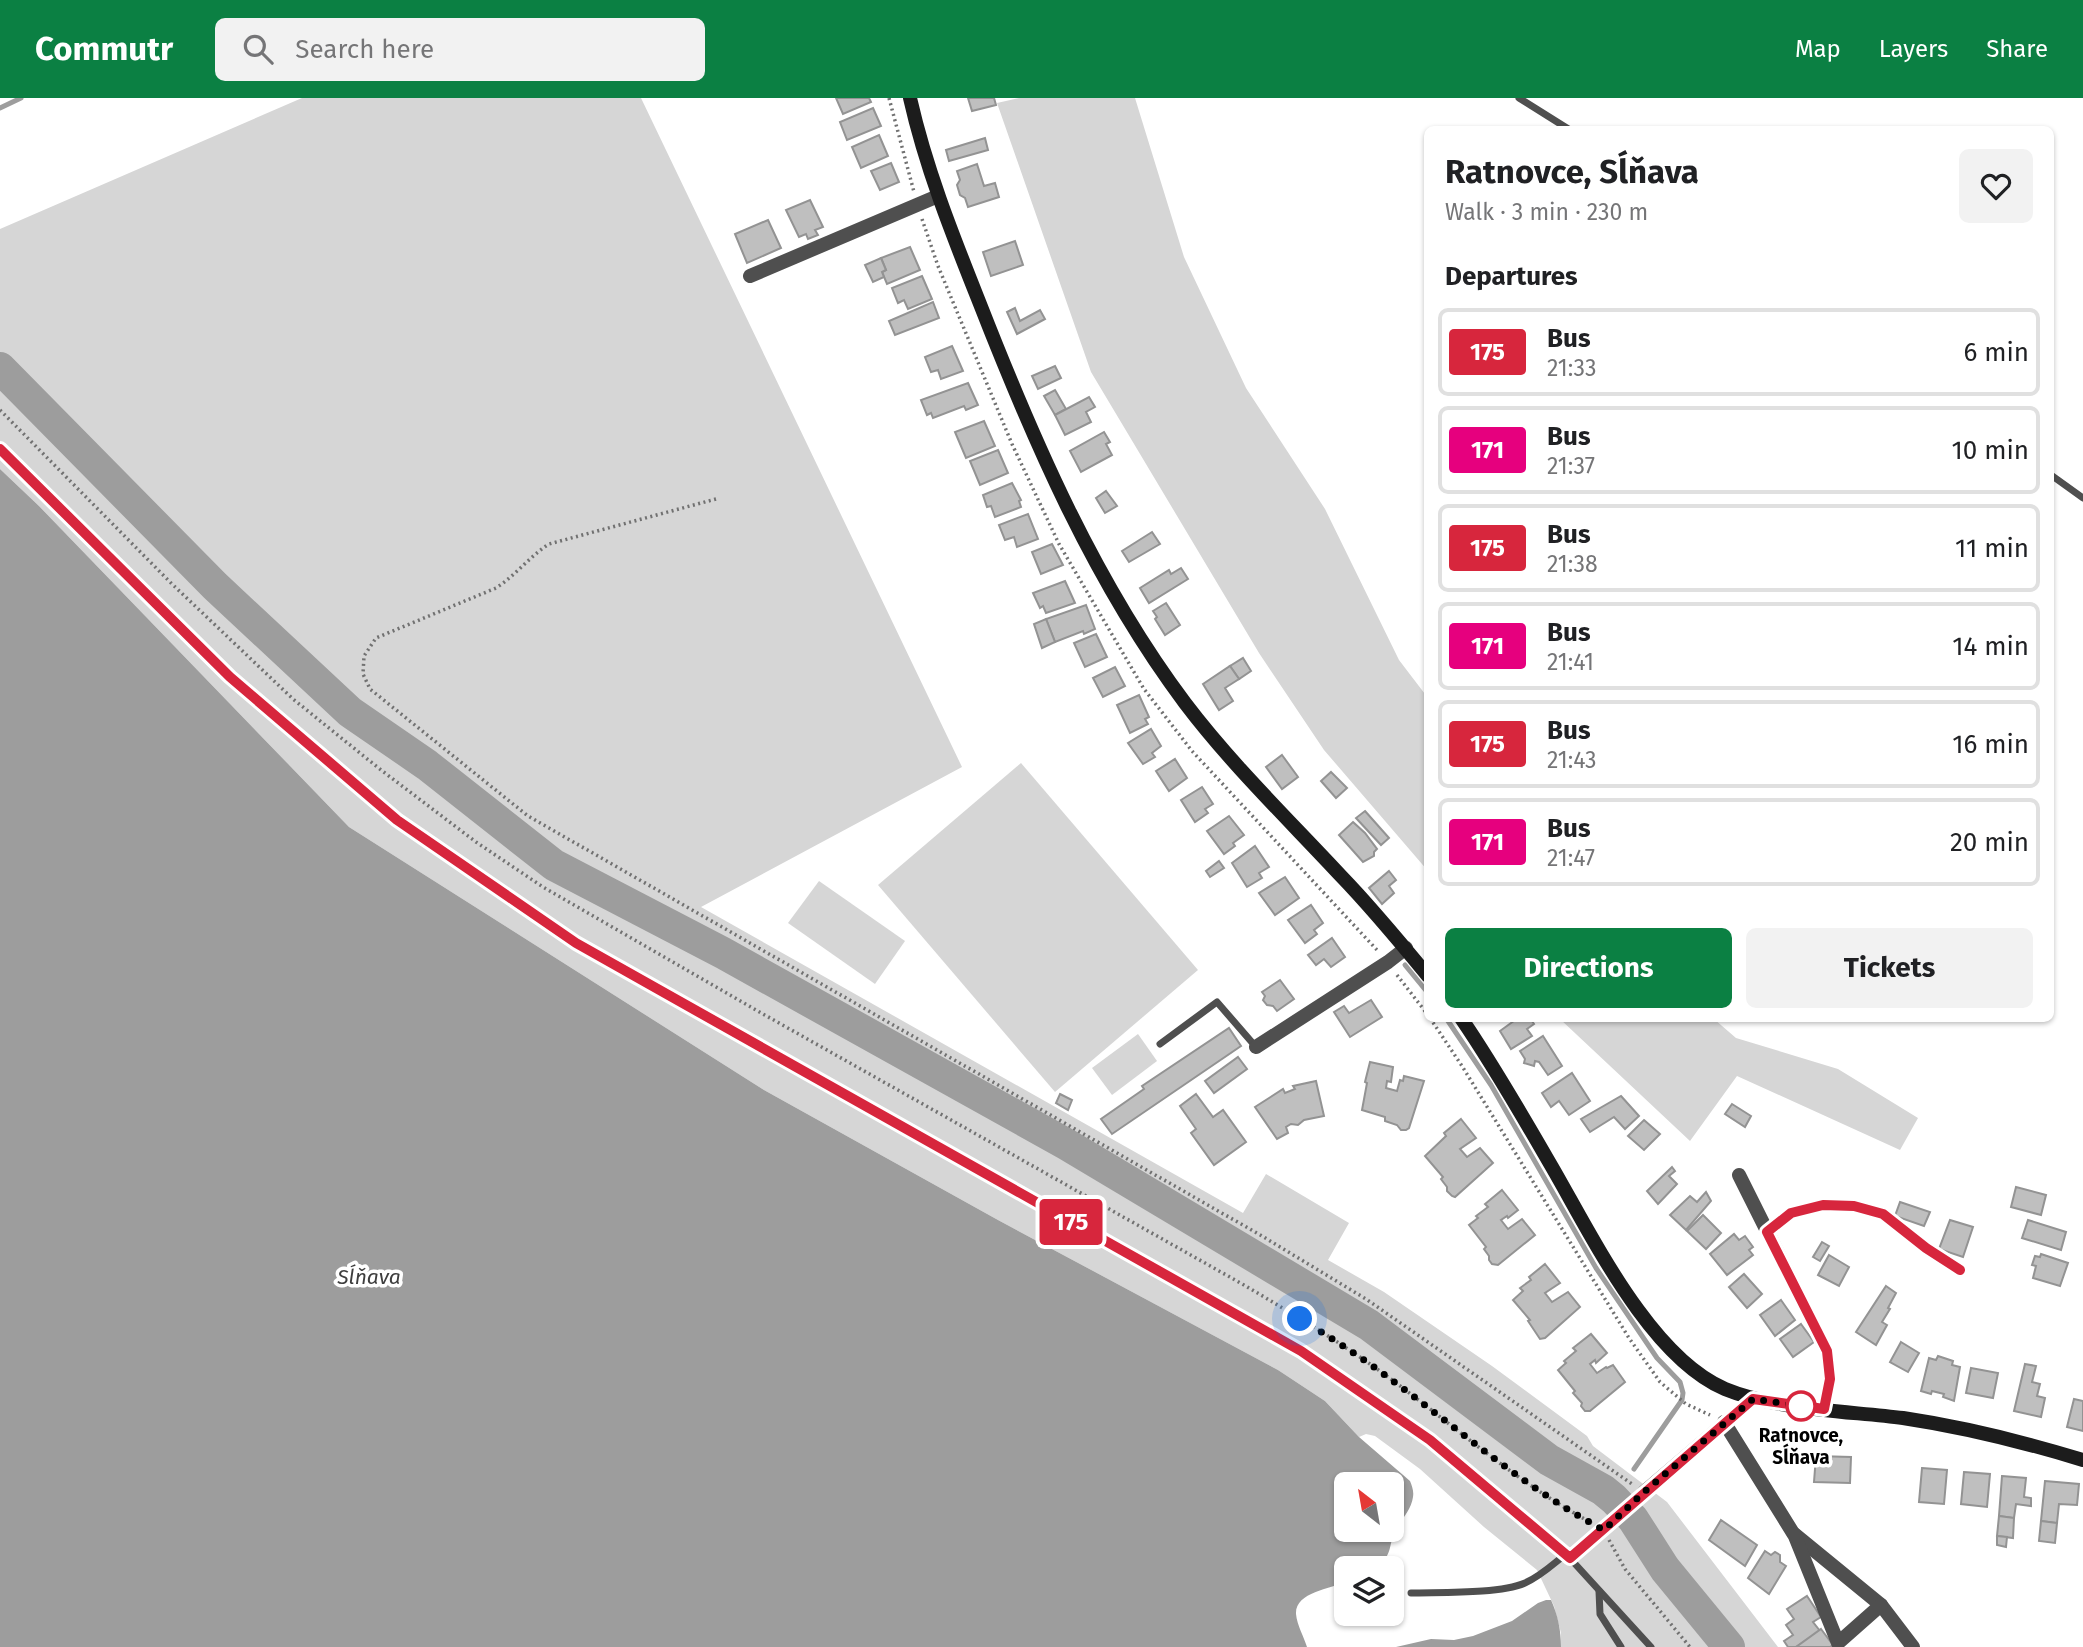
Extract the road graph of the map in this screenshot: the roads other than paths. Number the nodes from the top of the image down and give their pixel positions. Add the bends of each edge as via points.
1 (910, 98) edge
2 (1519, 98) edge
3 (1564, 126) edge
4 (938, 196) junction
5 (750, 276) dead end
6 (0, 449) edge
7 (2054, 477) edge
8 (2083, 498) edge
9 (1406, 948) junction
10 (1424, 971) edge
11 (1464, 1022) edge
12 (1160, 1044) dead end
13 (1256, 1048) joint
14 (1739, 1175) dead end
15 (1767, 1232) junction
16 (1960, 1270) dead end
17 (1753, 1399) junction
18 (1824, 1409) junction
19 (1724, 1422) junction
20 (2083, 1460) edge
21 (1639, 1497) joint
22 (1793, 1533) junction
23 (1568, 1556) junction
24 (1599, 1590) junction
25 (1411, 1593) dead end
26 (1881, 1605) junction
27 (1621, 1647) edge
28 (1651, 1647) edge
29 (1913, 1647) edge

1 - 4 main road
2 - 3 lane
4 - 5 street
4 - 9 main road via 1066,504 1142,640 1233,762
6 - 23 lane via 230,677 397,820 576,943 1301,1351 1430,1440
7 - 8 lane
9 - 10 main road
9 - 13 street
11 - 17 main road via 1650,1326 1693,1371
12 - 13 lane via 1217,1002
14 - 15 street
15 - 16 lane via 1791,1213 1823,1205 1854,1206 1883,1214
15 - 18 street via 1827,1351 1830,1379
17 - 18 main road
17 - 19 street
18 - 20 main road via 1972,1431
19 - 21 street
19 - 22 street
21 - 23 lane
22 - 26 street
22 - 26 street via 1838,1643
23 - 24 lane
23 - 25 lane via 1523,1584
24 - 27 lane via 1600,1614
24 - 28 lane
26 - 29 street

